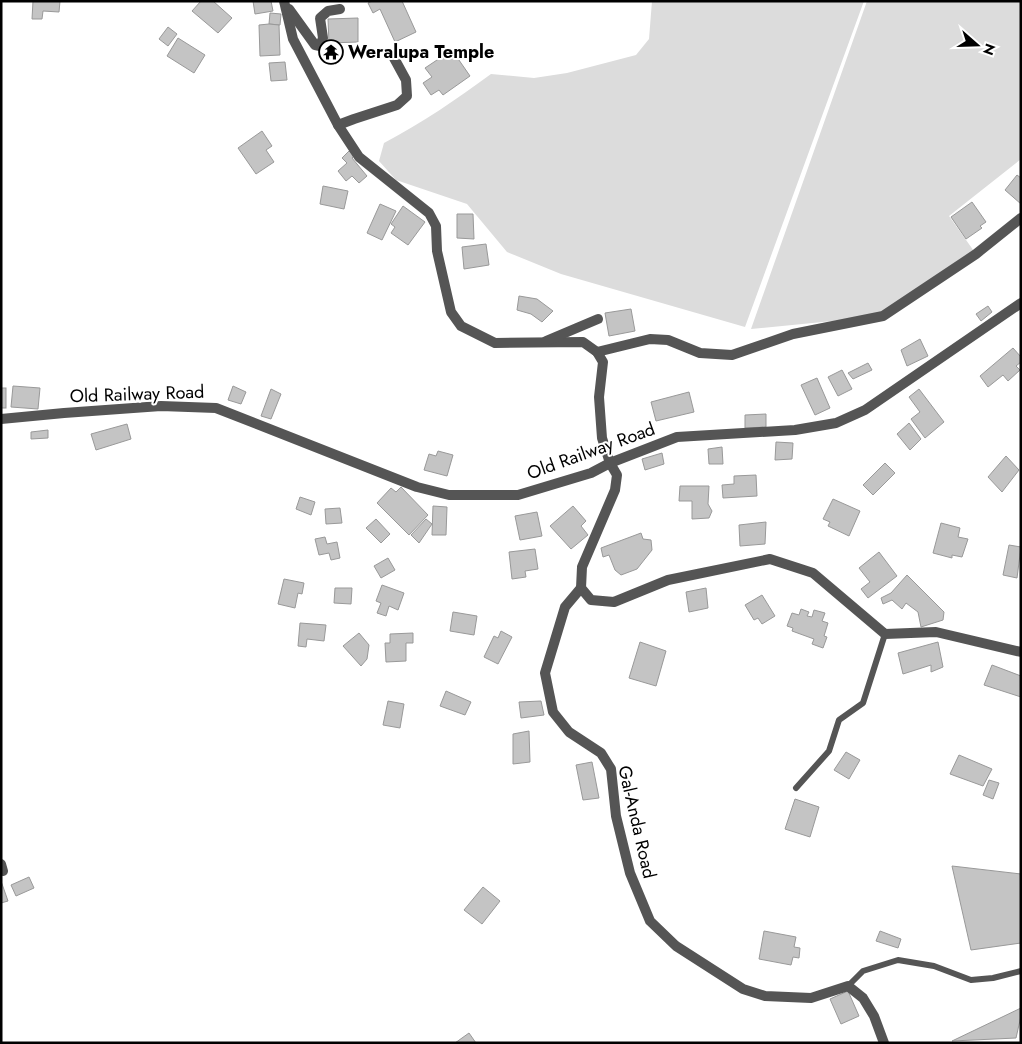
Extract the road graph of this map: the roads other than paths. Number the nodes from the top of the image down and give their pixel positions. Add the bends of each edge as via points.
1 (284, 3) edge
2 (340, 9) dead end
3 (394, 58) dead end
4 (338, 125) junction
5 (1021, 218) edge
6 (1021, 303) edge
7 (598, 319) dead end
8 (540, 343) junction
9 (597, 352) junction
10 (1, 419) edge
11 (610, 463) junction
12 (581, 588) junction
13 (885, 634) junction
14 (1021, 652) edge
15 (796, 788) dead end
16 (1021, 971) edge
17 (848, 986) junction
18 (884, 1043) edge

1 - 2 street via 315,46 320,46 323,38 320,18 328,11
1 - 4 street via 293,39
3 - 4 street via 406,80 407,96 397,105
4 - 8 street via 359,157 428,214 436,226 437,251 451,312 461,326 495,343
5 - 9 street via 976,254 883,316 794,334 732,355 700,353 668,340 650,339
6 - 11 street, Old Railway Road via 865,410 836,423 795,430 677,437
7 - 8 street
8 - 9 street via 583,342
9 - 11 street via 603,362 599,397 602,438
10 - 11 street, Old Railway Road via 160,406 216,408 417,487 449,496 518,495 591,473
11 - 12 street via 617,475 615,490 582,566
12 - 13 street via 591,600 614,602 668,580 770,560 812,573
12 - 17 street, Gal-Anda Road via 565,608 545,673 553,712 569,732 601,753 611,769 616,816 630,873 650,921 676,946 743,989 757,994 811,998
13 - 14 street via 936,632
13 - 15 lane via 863,703 839,720 829,751
16 - 17 lane via 971,980 934,966 898,960 864,971
17 - 18 street via 863,998

